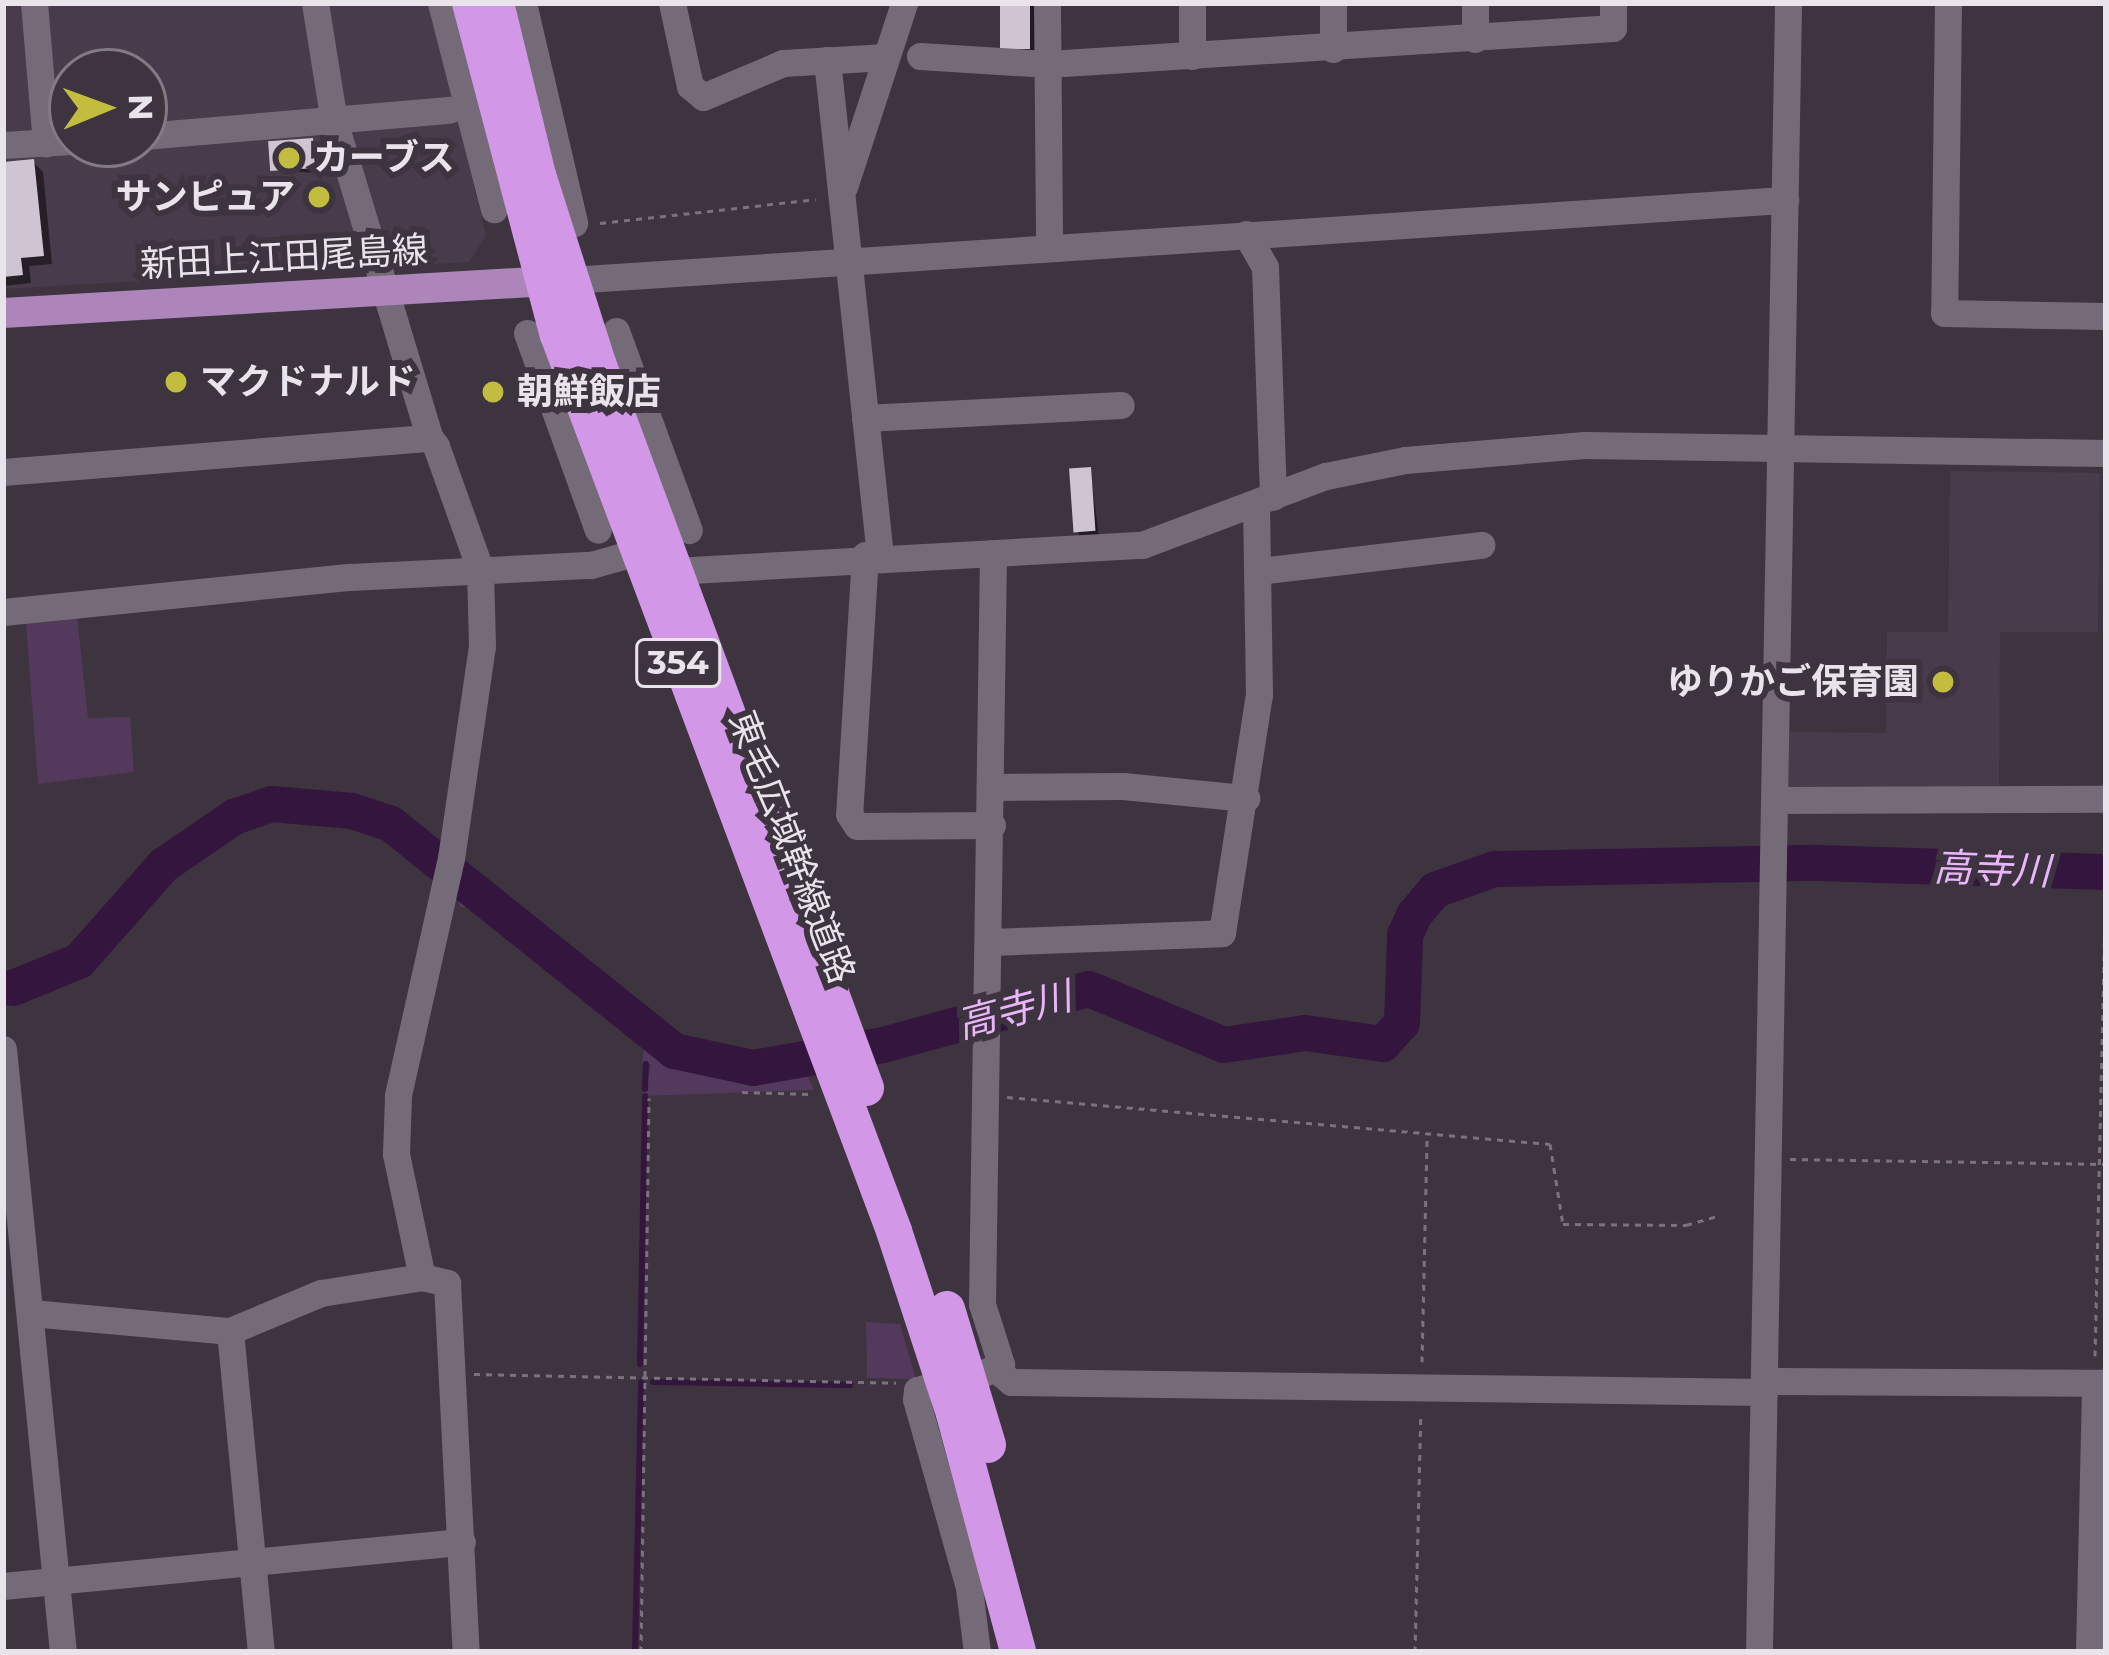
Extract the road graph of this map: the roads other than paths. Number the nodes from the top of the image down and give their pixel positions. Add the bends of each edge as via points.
1 (34, 3) edge
2 (315, 3) edge
3 (442, 3) edge
4 (470, 3) edge
5 (672, 3) edge
6 (904, 3) edge
7 (1048, 3) edge
8 (1192, 3) edge
9 (1334, 3) edge
10 (1475, 3) edge
11 (1612, 3) edge
12 (1788, 3) edge
13 (1948, 3) edge
14 (523, 4) edge
15 (1475, 39) junction
16 (1334, 49) junction
17 (920, 56) dead end
18 (1192, 56) junction
19 (886, 58) junction
20 (827, 60) junction
21 (1048, 64) junction
22 (455, 71) junction
23 (537, 72) junction
24 (48, 81) edge
25 (506, 105) junction
26 (449, 110) dead end
27 (334, 121) junction
28 (168, 134) edge
29 (48, 143) edge
30 (3, 145) edge
31 (842, 196) junction
32 (1785, 200) junction
33 (494, 209) dead end
34 (587, 223) road end
35 (1246, 233) junction
36 (1049, 244) junction
37 (849, 261) junction
38 (556, 280) junction
39 (381, 291) junction
40 (3, 313) edge
41 (2106, 316) edge
42 (542, 334) junction
43 (607, 347) junction
44 (1121, 405) dead end
45 (865, 418) junction
46 (430, 437) junction
47 (1786, 448) junction
48 (2106, 453) edge
49 (572, 459) junction
50 (3, 472) edge
51 (617, 497) junction
52 (1265, 501) junction
53 (598, 530) dead end
54 (661, 536) junction
55 (1480, 544) dead end
56 (993, 553) junction
57 (873, 554) junction
58 (480, 569) junction
59 (674, 571) junction
60 (1259, 571) junction
61 (3, 612) edge
62 (992, 787) junction
63 (1246, 797) junction
64 (2106, 799) edge
65 (1777, 800) junction
66 (992, 825) junction
67 (992, 942) junction
68 (3, 1049) edge
69 (841, 1063) junction
70 (422, 1277) junction
71 (31, 1312) junction
72 (230, 1331) junction
73 (957, 1381) junction
74 (2100, 1383) edge
75 (1764, 1387) junction
76 (462, 1542) junction
77 (252, 1560) junction
78 (55, 1582) junction
79 (3, 1586) edge
80 (63, 1652) edge
81 (261, 1652) edge
82 (466, 1652) edge
83 (976, 1652) edge
84 (1018, 1652) edge
85 (1042, 1652) edge
86 (1759, 1652) edge
87 (2090, 1652) edge

1 - 24 street
2 - 27 street
3 - 22 street
4 - 25 highway, 東毛広域幹線道路 / 354
5 - 20 street via 690,86 703,97 769,66
6 - 19 street
7 - 21 street
8 - 18 street
9 - 16 street
10 - 15 street
11 - 15 street via 1613,28
12 - 32 street
13 - 41 street via 1944,313
14 - 23 street
14 - 25 highway, 東毛広域幹線道路 / 354
15 - 16 street
16 - 18 street
17 - 21 street
18 - 21 street
19 - 20 street
19 - 31 street
20 - 31 street
21 - 36 street
22 - 25 street
22 - 33 street
23 - 25 street
23 - 34 street
25 - 38 highway, 東毛広域幹線道路 / 354
26 - 27 street
27 - 28 street
27 - 39 street
29 - 30 street
31 - 37 street
32 - 35 street
32 - 47 street
35 - 36 street
35 - 52 street via 1265,267
36 - 37 street
37 - 38 street
37 - 45 street
38 - 39 main road, 新田上江田尾島線
38 - 42 highway, 東毛広域幹線道路 / 354
38 - 43 highway, 東毛広域幹線道路 / 354
39 - 40 main road, 新田上江田尾島線
39 - 46 street
42 - 49 street via 550,369 541,374
42 - 51 highway, 東毛広域幹線道路 / 354
43 - 54 highway, 東毛広域幹線道路 / 354
43 - 54 street via 638,394 668,477
44 - 45 street
45 - 57 street
46 - 50 street
46 - 58 street
47 - 48 street
47 - 52 street via 1584,445 1406,460 1326,476
47 - 65 street
49 - 51 street
49 - 53 street
51 - 54 highway, 東毛広域幹線道路 / 354
52 - 56 street via 1142,545
52 - 60 street
54 - 58 street via 591,565
54 - 59 highway, 東毛広域幹線道路 / 354
54 - 69 highway, 東毛広域幹線道路 / 354
55 - 60 street
56 - 57 street
56 - 62 street
57 - 59 street
57 - 66 street via 849,814 857,826
58 - 61 street
58 - 70 street via 481,667 449,869 398,1096 397,1154
59 - 69 highway, 東毛広域幹線道路 / 354
60 - 63 street via 1259,695
62 - 63 street
62 - 66 street
63 - 67 street via 1222,933
64 - 65 street
65 - 75 street
66 - 67 street
67 - 73 street via 982,1304
68 - 71 street
69 - 73 highway, 東毛広域幹線道路 / 354
70 - 72 street via 321,1293
70 - 76 street via 447,1283
71 - 72 street
71 - 78 street
72 - 77 street
73 - 75 street
73 - 83 street
73 - 84 highway, 東毛広域幹線道路 / 354
73 - 85 highway, 東毛広域幹線道路 / 354
74 - 75 street
74 - 87 street
75 - 86 street
76 - 77 street
76 - 82 street
77 - 78 street
77 - 81 street
78 - 79 street
78 - 80 street

